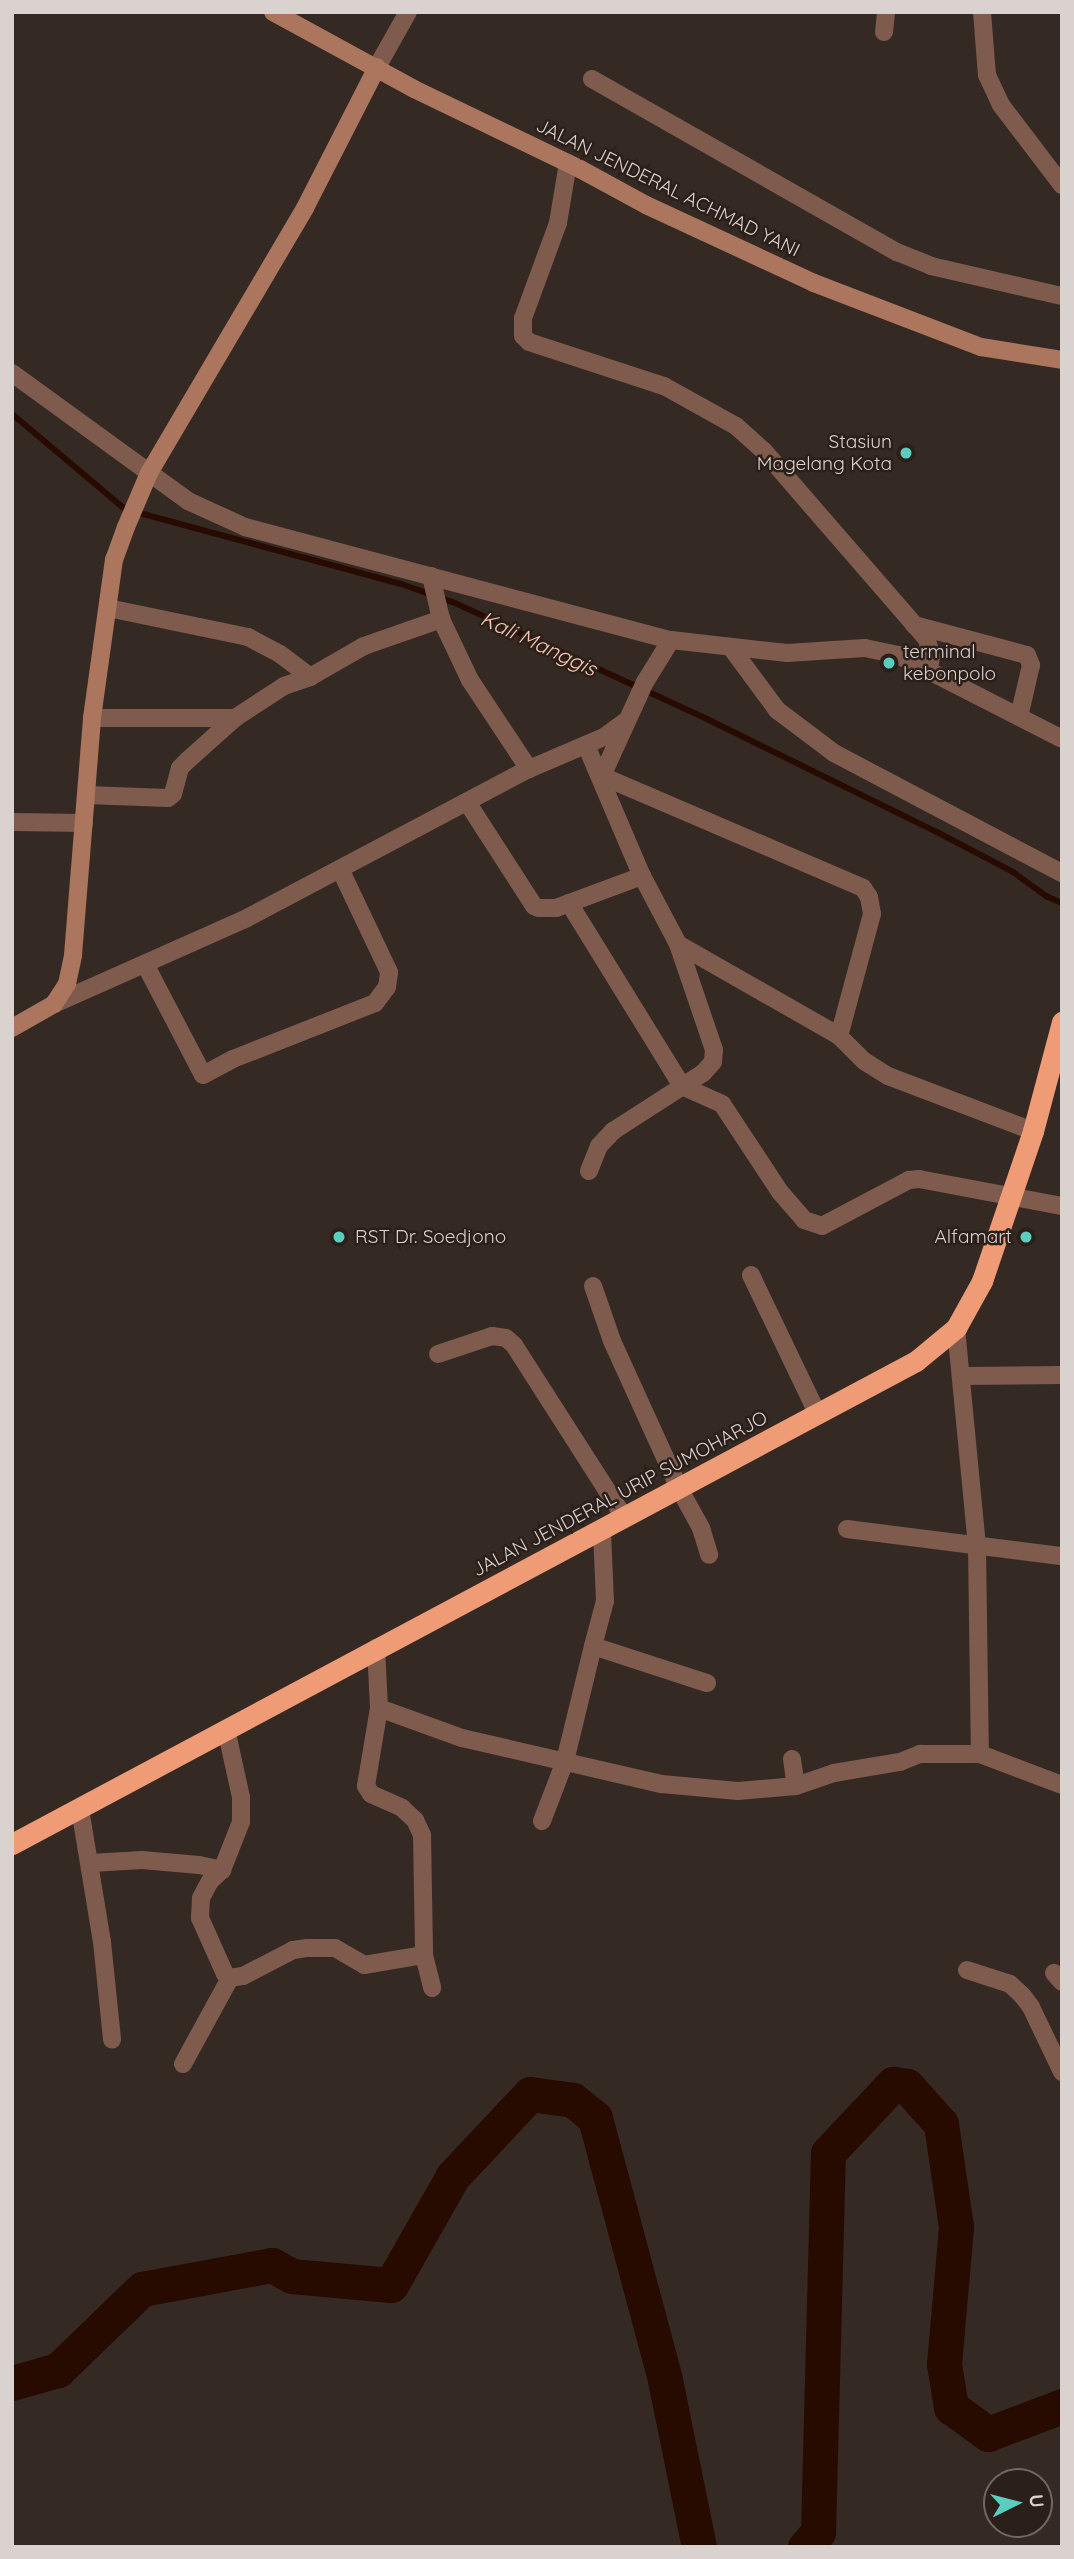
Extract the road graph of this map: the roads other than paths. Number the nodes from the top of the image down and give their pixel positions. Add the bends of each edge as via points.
1 (272, 12) edge
2 (408, 12) edge
3 (886, 12) edge
4 (982, 12) edge
5 (884, 32) dead end
6 (377, 67) junction
7 (592, 79) dead end
8 (568, 163) junction
9 (1062, 185) edge
10 (1062, 296) edge
11 (1062, 360) edge
12 (12, 373) edge
13 (149, 473) junction
14 (432, 580) junction
15 (108, 608) junction
16 (439, 611) junction
17 (914, 625) junction
18 (671, 640) junction
19 (732, 649) junction
20 (929, 670) junction
21 (310, 677) junction
22 (1019, 717) junction
23 (92, 718) junction
24 (235, 718) junction
25 (629, 719) junction
26 (1062, 739) edge
27 (586, 745) junction
28 (529, 769) junction
29 (602, 776) junction
30 (86, 795) junction
31 (467, 802) junction
32 (12, 822) edge
33 (84, 823) junction
34 (340, 869) junction
35 (1062, 873) edge
36 (642, 876) junction
37 (569, 903) junction
38 (678, 944) junction
39 (145, 964) junction
40 (54, 1004) junction
41 (1062, 1022) edge
42 (12, 1028) edge
43 (838, 1036) junction
44 (682, 1086) junction
45 (1033, 1131) junction
46 (589, 1171) dead end
47 (1014, 1195) junction
48 (1062, 1206) edge
49 (751, 1275) dead end
50 (593, 1286) dead end
51 (957, 1328) junction
52 (438, 1354) dead end
53 (1062, 1375) edge
54 (961, 1376) junction
55 (818, 1415) junction
56 (679, 1488) junction
57 (624, 1517) junction
58 (848, 1529) dead end
59 (602, 1531) junction
60 (977, 1547) junction
61 (709, 1555) dead end
62 (1062, 1556) edge
63 (593, 1646) junction
64 (376, 1648) junction
65 (707, 1683) dead end
66 (379, 1708) junction
67 (226, 1729) junction
68 (981, 1754) junction
69 (792, 1759) dead end
70 (565, 1761) junction
71 (1062, 1785) edge
72 (796, 1786) junction
73 (80, 1809) junction
74 (542, 1821) dead end
75 (12, 1844) edge
76 (91, 1863) junction
77 (222, 1870) junction
78 (424, 1955) junction
79 (967, 1970) dead end
80 (230, 1978) junction
81 (432, 1988) dead end
82 (112, 2039) dead end
83 (183, 2064) dead end
84 (1062, 2072) edge

1 - 6 street, JALAN JENDERAL ACHMAD YANI
2 - 6 street
3 - 5 street
4 - 9 street via 987,75 1001,105
6 - 8 street, JALAN JENDERAL ACHMAD YANI
6 - 13 street via 305,208
7 - 10 street via 897,252 931,266
8 - 11 street, JALAN JENDERAL ACHMAD YANI via 646,205 872,307 981,347
8 - 17 street via 559,219 523,318 523,336 529,342 664,386 736,426 763,450
12 - 13 street
13 - 14 street via 188,500 245,527
13 - 15 street via 114,560
14 - 16 street
14 - 18 street
15 - 21 street via 248,637
15 - 23 street
16 - 21 street
16 - 28 street via 470,680
17 - 20 street via 927,639
17 - 22 street via 1027,655 1031,665
18 - 19 street
18 - 25 street
19 - 20 street via 787,653 865,648 898,655
19 - 35 street via 778,710 834,753
20 - 22 street
21 - 24 street via 284,686
22 - 26 street
23 - 24 street
23 - 30 street
24 - 30 street via 180,768 168,798
25 - 27 street
25 - 29 street
27 - 28 street
27 - 29 street
28 - 31 street
29 - 36 street
29 - 43 street via 863,888 872,914
30 - 33 street
31 - 34 street
31 - 37 street via 534,906 556,908
32 - 33 street
33 - 40 street via 73,955 67,984
34 - 39 street
34 - 39 street via 389,972 387,987 375,1003 202,1075
36 - 37 street
36 - 38 street
37 - 44 street
38 - 43 street
38 - 44 street via 714,1050 713,1062
39 - 40 street
40 - 42 street
41 - 45 highway, JALAN JENDERAL URIP SUMOHARJO
43 - 45 street via 888,1076
44 - 46 street via 613,1130 599,1146
44 - 47 street via 722,1104 780,1192 804,1220 822,1226 909,1180
45 - 47 highway, JALAN JENDERAL URIP SUMOHARJO
47 - 48 street
47 - 51 highway, JALAN JENDERAL URIP SUMOHARJO via 982,1280
49 - 55 street
50 - 56 street via 612,1342
51 - 54 street
51 - 55 highway, JALAN JENDERAL URIP SUMOHARJO via 916,1361
52 - 57 street via 492,1336 514,1345
53 - 54 street
54 - 60 street
55 - 56 highway, JALAN JENDERAL URIP SUMOHARJO
56 - 57 highway, JALAN JENDERAL URIP SUMOHARJO
56 - 61 street via 701,1528
57 - 59 highway, JALAN JENDERAL URIP SUMOHARJO
58 - 60 street
59 - 63 street via 605,1601
59 - 64 highway, JALAN JENDERAL URIP SUMOHARJO
60 - 62 street
60 - 68 street
63 - 65 street
63 - 70 street
64 - 66 street
64 - 67 highway, JALAN JENDERAL URIP SUMOHARJO
66 - 70 street via 462,1738
66 - 78 street via 366,1786 371,1794 415,1819 422,1835
67 - 73 highway, JALAN JENDERAL URIP SUMOHARJO
67 - 77 street via 242,1797 241,1822
68 - 71 street
68 - 72 street via 920,1754
69 - 72 street
70 - 72 street via 662,1784 738,1791
70 - 74 street
73 - 75 highway, JALAN JENDERAL URIP SUMOHARJO
73 - 76 street
76 - 77 street via 142,1860
76 - 82 street
77 - 80 street via 201,1898 200,1918 210,1947
78 - 80 street via 364,1965 335,1948 308,1948 293,1950
78 - 81 street
79 - 84 street via 1010,1984 1022,1996
80 - 83 street

